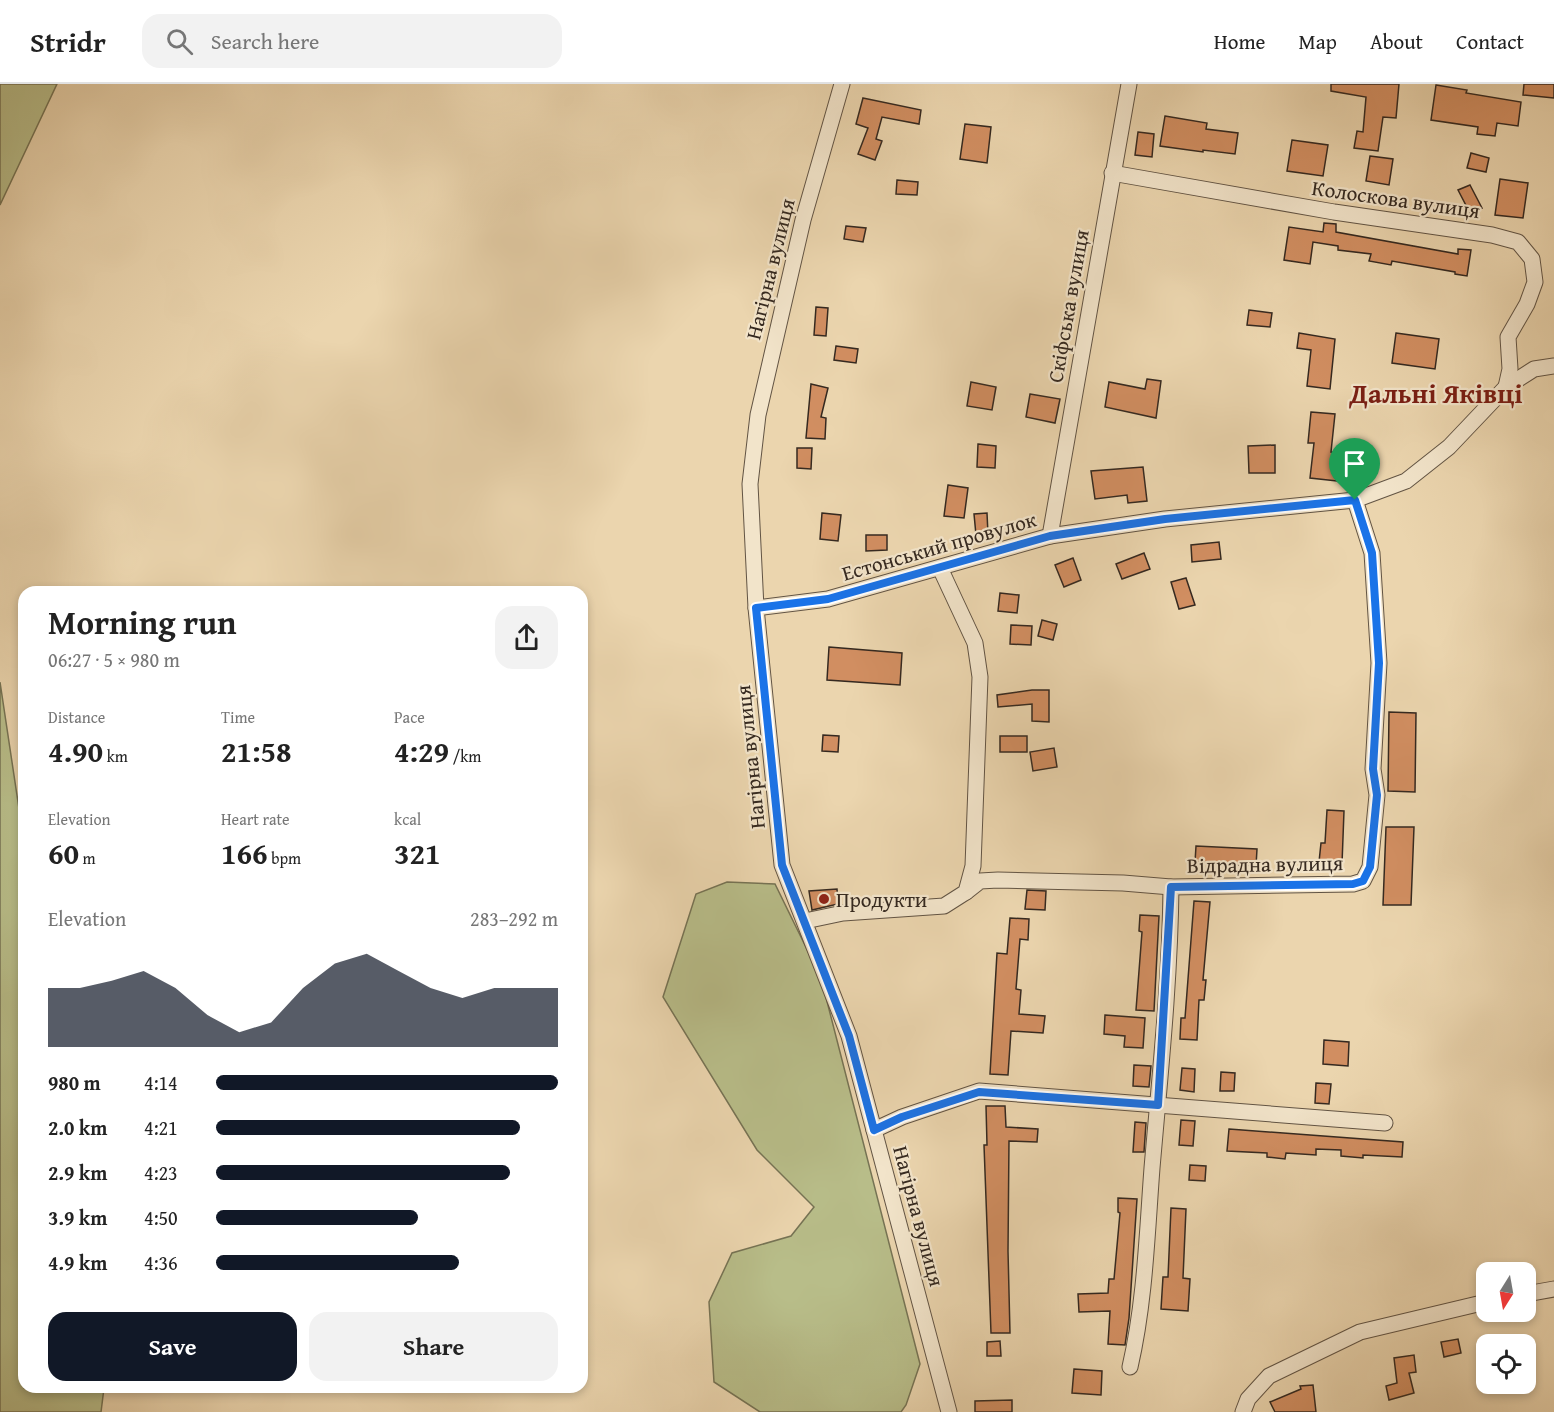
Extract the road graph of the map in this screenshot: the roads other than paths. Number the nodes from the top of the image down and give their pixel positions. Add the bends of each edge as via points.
1 (842, 84) edge
2 (1129, 84) edge
3 (1112, 173) junction
4 (1554, 366) edge
5 (1506, 387) junction
6 (1355, 500) junction
7 (1050, 536) junction
8 (940, 568) junction
9 (756, 608) junction
10 (1171, 887) junction
11 (966, 892) junction
12 (806, 921) junction
13 (1158, 1105) junction
14 (1385, 1123) dead end
15 (874, 1130) junction
16 (1554, 1289) edge
17 (1536, 1292) edge
18 (1476, 1304) edge
19 (1130, 1367) dead end
20 (949, 1412) edge
21 (1243, 1412) edge

1 - 9 street, Нагірна вулиця via 803,220 758,415 750,484
2 - 3 street, Скіфська вулиця
3 - 5 street, Колоскова вулиця via 1518,242 1532,259 1535,282 1508,337 1510,369
3 - 7 street, Скіфська вулиця
4 - 5 street, Естонський провулок via 1534,369
5 - 6 street, Естонський провулок via 1449,447 1406,481
6 - 7 street, Естонський провулок via 1165,519
6 - 10 street, Відрадна вулиця via 1372,553 1379,663 1373,769 1377,795 1370,867 1363,881 1353,884
7 - 8 street, Естонський провулок
8 - 9 street, Естонський провулок via 828,599
8 - 11 street via 975,643 980,677 973,866
9 - 12 street, Нагірна вулиця via 782,865
10 - 11 street, Відрадна вулиця via 998,880 980,881
10 - 13 street
11 - 12 street, Відрадна вулиця via 944,906 843,913
12 - 15 street, Нагірна вулиця via 849,1036
13 - 14 street
13 - 15 street via 979,1092
13 - 19 street via 1137,1337
15 - 20 street, Нагірна вулиця
16 - 17 street
18 - 21 street via 1360,1332 1269,1376 1248,1399

